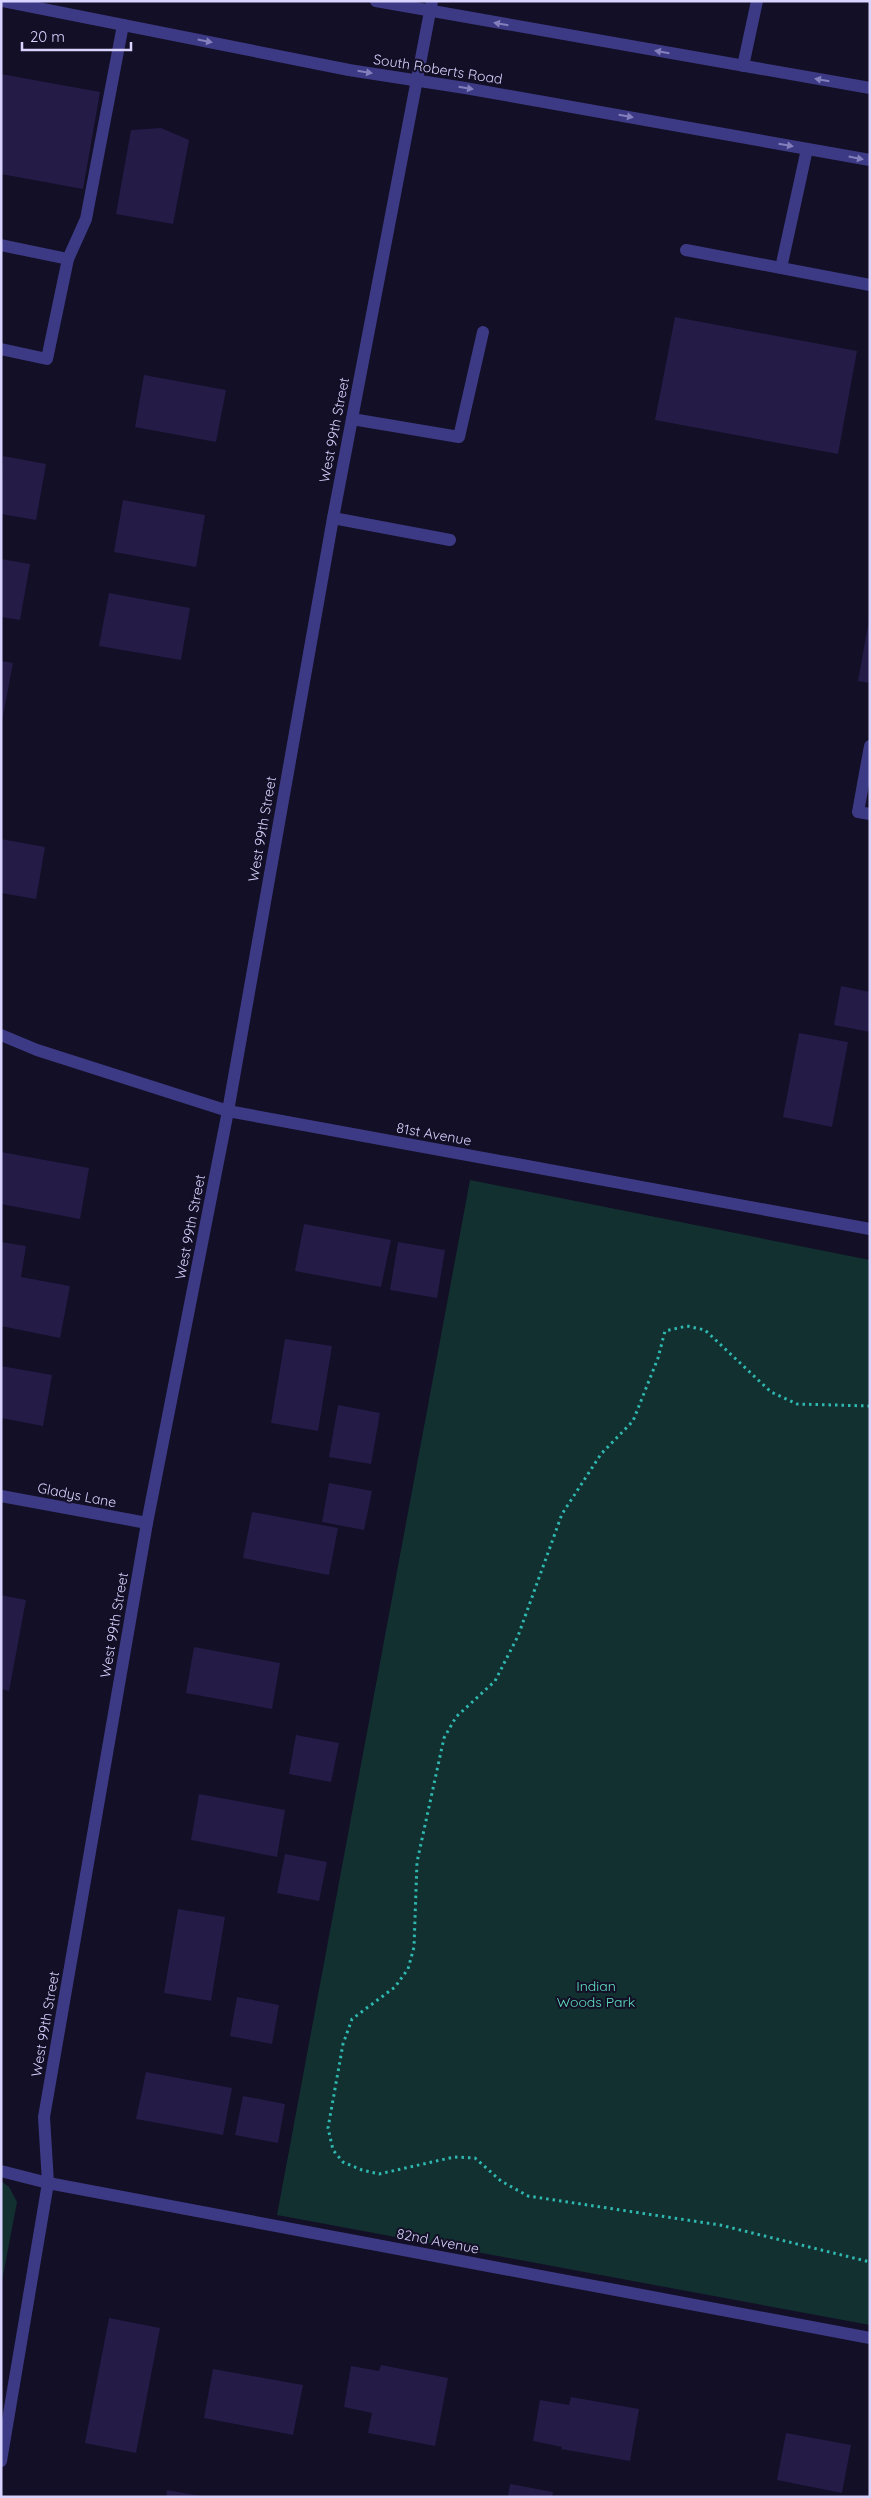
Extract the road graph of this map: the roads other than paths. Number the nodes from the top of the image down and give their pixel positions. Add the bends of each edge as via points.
1 (4, 1) edge
2 (376, 1) edge
3 (757, 1) edge
4 (432, 6) edge
5 (123, 25) junction
6 (743, 66) junction
7 (418, 81) junction
8 (870, 88) edge
9 (807, 149) junction
10 (870, 160) edge
11 (1, 245) edge
12 (686, 250) dead end
13 (68, 260) junction
14 (781, 268) junction
15 (870, 285) edge
16 (483, 332) dead end
17 (1, 349) edge
18 (352, 419) junction
19 (333, 518) junction
20 (450, 540) dead end
21 (870, 746) edge
22 (870, 814) edge
23 (1, 1035) edge
24 (228, 1111) junction
25 (870, 1230) edge
26 (1, 1496) edge
27 (147, 1523) junction
28 (1, 2172) edge
29 (48, 2183) junction
30 (870, 2338) edge
31 (1, 2461) edge

1 - 5 street, South Roberts Road
2 - 4 street
3 - 6 street
6 -> 4 street
4 - 7 street, West 99th Street
5 -> 7 street, South Roberts Road
5 - 13 street via 86,219
8 -> 6 street
7 -> 9 street, South Roberts Road
7 - 18 street, West 99th Street
9 -> 10 street, South Roberts Road
9 - 14 street
11 - 13 street
12 - 14 street
13 - 17 street via 47,359
14 - 15 street
16 - 18 street via 459,437
18 - 19 street, West 99th Street
19 - 20 street
19 - 24 street, West 99th Street
21 - 22 street via 858,812
23 - 24 street, 81st Avenue via 37,1050
24 - 25 street, 81st Avenue
24 - 27 street, West 99th Street
26 - 27 street, Gladys Lane
27 - 29 street, West 99th Street via 44,2117
28 - 29 street, 82nd Avenue
29 - 30 street, 82nd Avenue
29 - 31 street, West 99th Street

